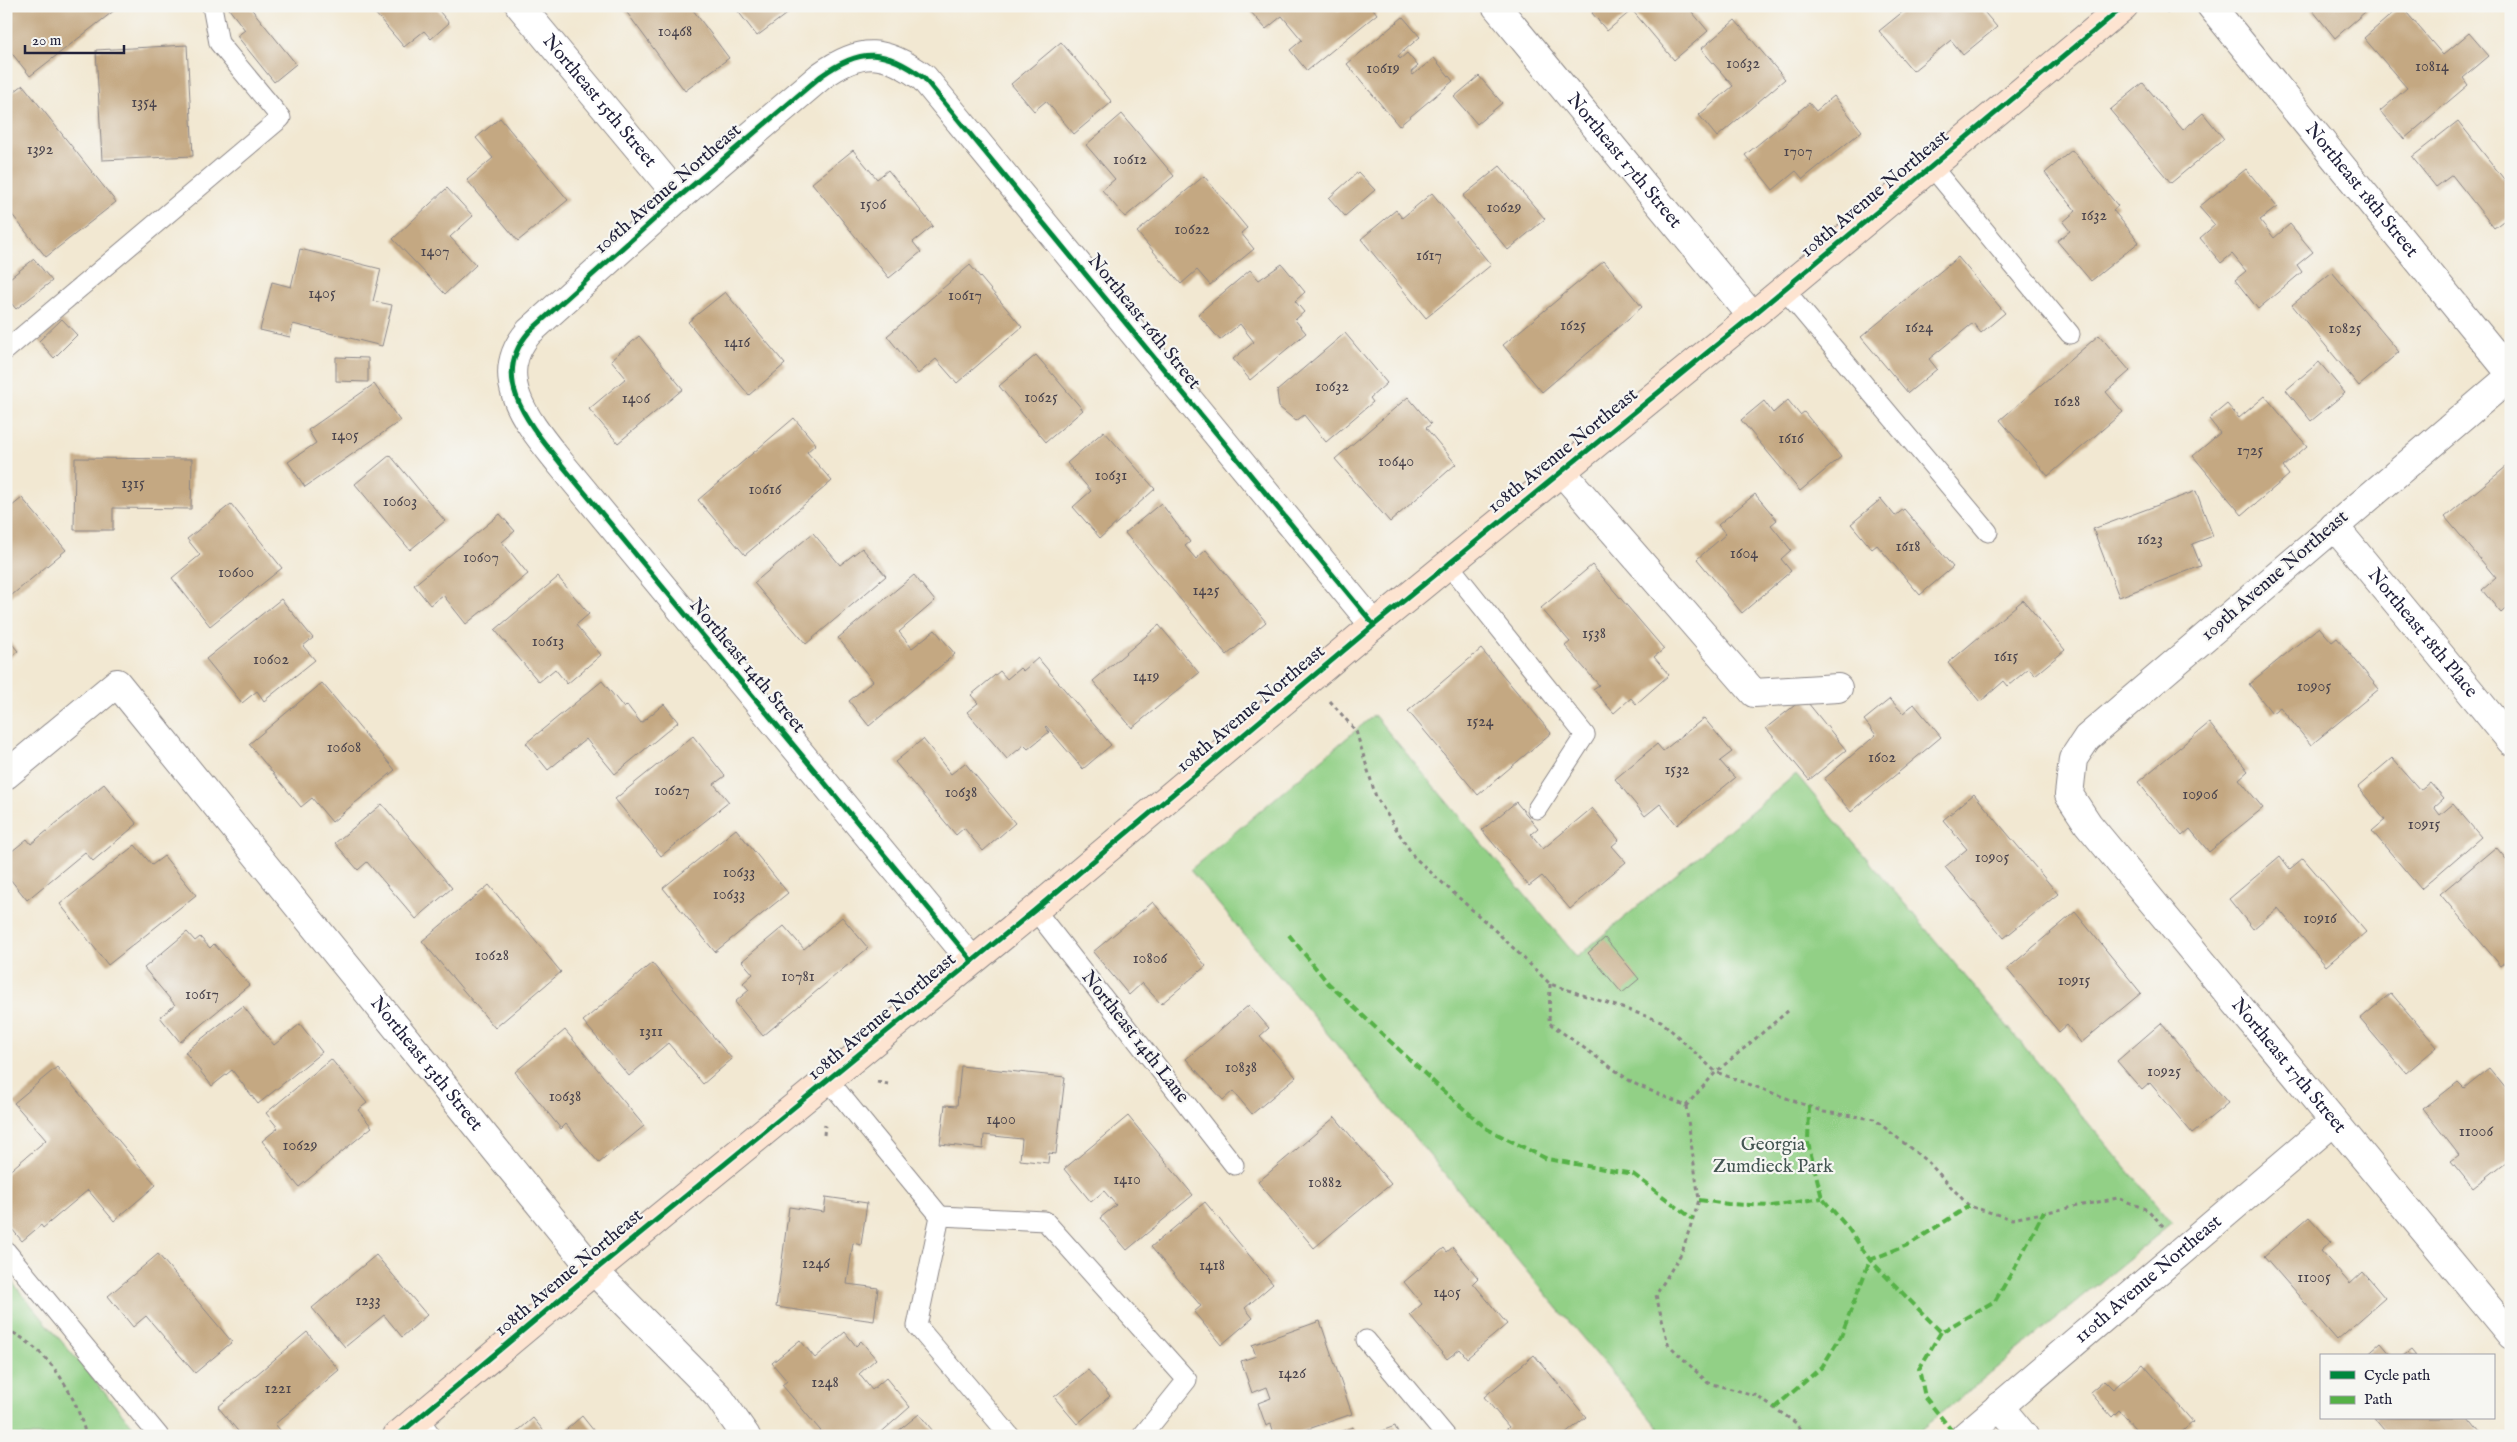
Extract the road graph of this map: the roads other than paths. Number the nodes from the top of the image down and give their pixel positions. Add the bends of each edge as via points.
1 (212, 6) edge
2 (520, 6) edge
3 (1496, 6) edge
4 (2124, 6) edge
5 (2211, 6) edge
6 (879, 55) joint
7 (1932, 167) junction
8 (680, 197) junction
9 (1784, 289) junction
10 (1752, 316) junction
11 (2070, 334) dead end
12 (6, 350) edge
13 (2511, 375) edge
14 (512, 382) joint
15 (1562, 472) junction
16 (2334, 526) junction
17 (1988, 532) dead end
18 (1448, 564) junction
19 (1374, 625) junction
20 (1838, 688) dead end
21 (2511, 741) edge
22 (6, 775) edge
23 (2069, 795) joint
24 (1537, 809) dead end
25 (1035, 910) junction
26 (972, 962) junction
27 (829, 1080) junction
28 (2334, 1122) junction
29 (1234, 1165) dead end
30 (940, 1216) junction
31 (6, 1251) edge
32 (594, 1271) junction
33 (2511, 1335) edge
34 (1366, 1340) dead end
35 (1999, 1406) junction
36 (413, 1431) edge
37 (159, 1436) edge
38 (746, 1436) edge
39 (1010, 1436) edge
40 (1142, 1436) edge
41 (1446, 1436) edge
42 (1965, 1436) edge
43 (2024, 1436) edge

1 - 12 lane via 219,43 281,118
2 - 8 street, Northeast 15th Street
3 - 10 street, Northeast 17th Street
4 - 7 main road, 108th Avenue Northeast
5 - 13 street, Northeast 18th Street
6 - 8 street, 106th Avenue Northeast via 840,62
6 - 19 street, Northeast 16th Street via 904,62 924,78
7 - 9 main road, 108th Avenue Northeast
7 - 11 lane
8 - 14 street, 106th Avenue Northeast via 529,332 518,345
9 - 10 main road, 108th Avenue Northeast
9 - 17 lane
10 - 15 main road, 108th Avenue Northeast
13 - 16 street, 109th Avenue Northeast
14 - 26 street, Northeast 14th Street via 531,425 561,464
15 - 18 main road, 108th Avenue Northeast
15 - 20 street via 1754,694
16 - 21 street, Northeast 18th Place
16 - 23 street, 109th Avenue Northeast via 2087,738 2074,760
18 - 19 main road, 108th Avenue Northeast
18 - 24 lane via 1586,735
19 - 25 main road, 108th Avenue Northeast
22 - 32 street, Northeast 13th Street via 117,683
23 - 28 street, Northeast 17th Street via 2088,824
25 - 26 main road, 108th Avenue Northeast
25 - 29 lane, Northeast 14th Lane
26 - 27 main road, 108th Avenue Northeast
27 - 30 lane
27 - 32 main road, 108th Avenue Northeast
28 - 33 street, Northeast 17th Street
28 - 35 street, 110th Avenue Northeast
30 - 39 lane via 917,1326
30 - 40 lane via 1045,1221 1187,1380
31 - 37 lane
32 - 36 main road, 108th Avenue Northeast
32 - 38 street, Northeast 13th Street via 718,1396
34 - 41 lane
35 - 42 street, 110th Avenue Northeast
35 - 43 street

